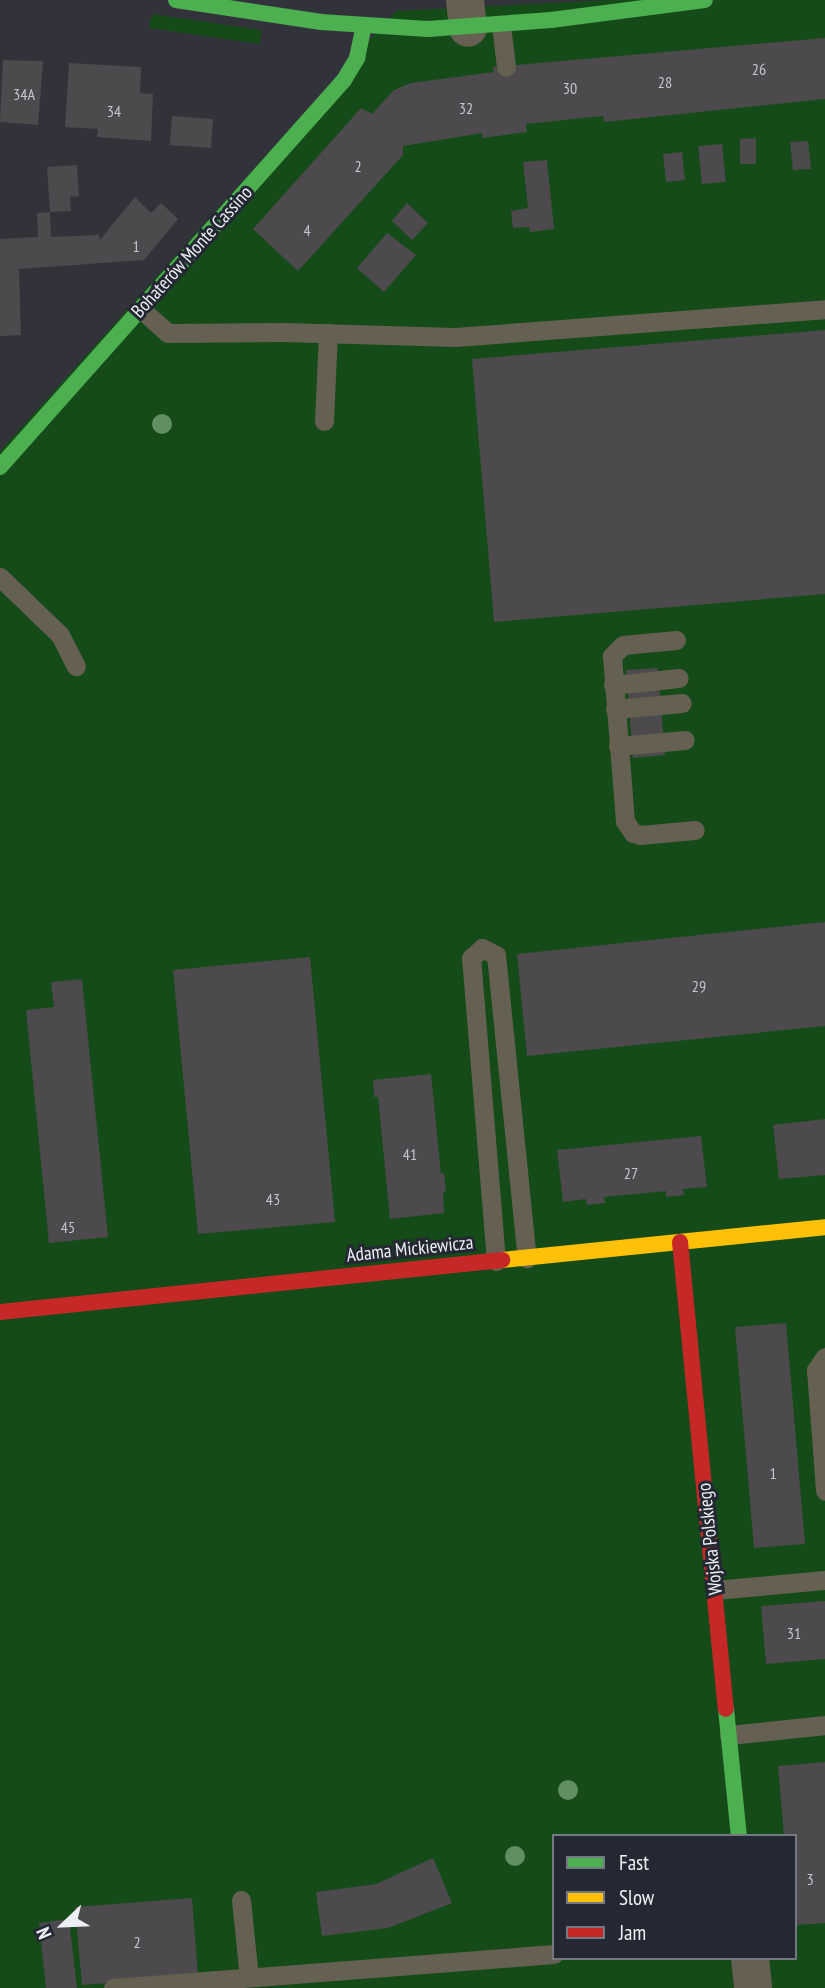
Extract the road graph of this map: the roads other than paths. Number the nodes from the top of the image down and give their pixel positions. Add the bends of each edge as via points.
1 (176, 0) edge
2 (705, 0) edge
3 (478, 18) edge
4 (364, 26) junction
5 (506, 67) dead end
6 (141, 309) junction
7 (825, 309) edge
8 (328, 333) junction
9 (324, 421) dead end
10 (0, 467) edge
11 (0, 576) edge
12 (676, 640) dead end
13 (76, 666) dead end
14 (679, 678) dead end
15 (613, 685) junction
16 (682, 703) dead end
17 (615, 709) junction
18 (685, 740) dead end
19 (618, 746) junction
20 (695, 831) dead end
21 (825, 1227) edge
22 (680, 1242) junction
23 (527, 1258) junction
24 (496, 1261) junction
25 (0, 1312) edge
26 (825, 1357) edge
27 (825, 1491) edge
28 (825, 1580) edge
29 (715, 1590) junction
30 (825, 1725) edge
31 (729, 1735) junction
32 (739, 1834) edge
33 (241, 1900) dead end
34 (552, 1954) edge
35 (750, 1960) edge
36 (249, 1978) junction
37 (113, 1988) edge
38 (753, 1988) edge

1 - 4 street
2 - 3 street
3 - 4 street
3 - 5 lane
4 - 6 street, Bohaterów Monte Cassino via 357,58 344,80
6 - 8 lane via 168,333
6 - 10 street, Bohaterów Monte Cassino
7 - 8 lane via 455,337
8 - 9 lane
11 - 13 lane via 60,635
12 - 15 lane via 618,647 611,662
14 - 15 lane
15 - 17 lane
16 - 17 lane
17 - 19 lane
18 - 19 lane
19 - 20 lane via 625,821 633,833
21 - 22 street, Adama Mickiewicza
22 - 23 street, Adama Mickiewicza
22 - 29 street, Wojska Polskiego
23 - 24 street, Adama Mickiewicza
23 - 24 lane via 496,955 482,948 471,958
24 - 25 street, Adama Mickiewicza
26 - 27 lane via 816,1370
28 - 29 lane
29 - 31 street, Wojska Polskiego
30 - 31 lane
31 - 32 street, Wojska Polskiego
33 - 36 lane
34 - 36 lane
35 - 38 street
36 - 37 lane

